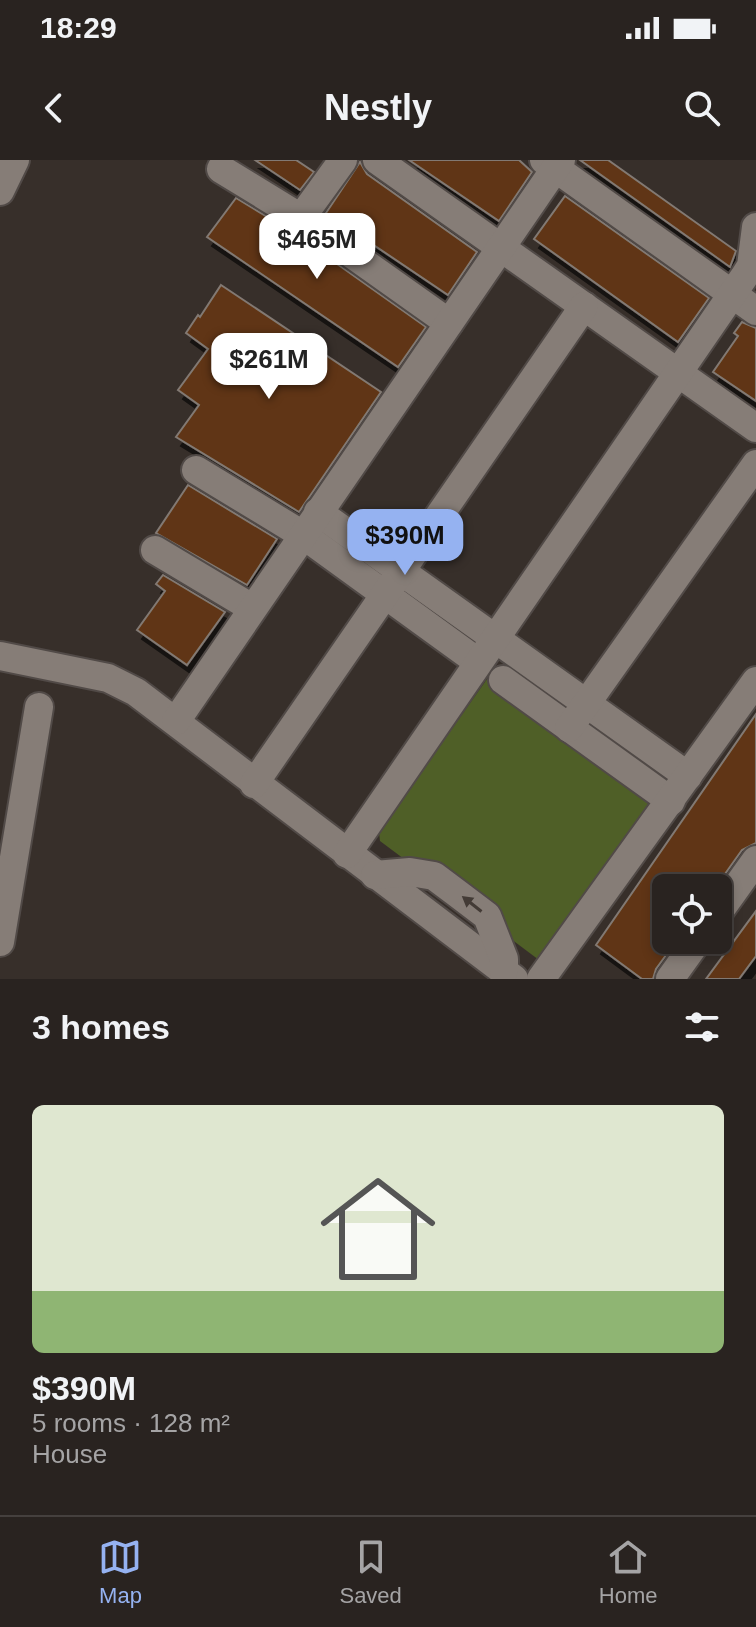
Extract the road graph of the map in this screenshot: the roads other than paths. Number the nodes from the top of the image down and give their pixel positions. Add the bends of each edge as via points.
1 (15, 160) edge
2 (343, 160) edge
3 (377, 160) edge
4 (553, 163) edge
5 (221, 169) dead end
6 (0, 191) edge
7 (301, 218) junction
8 (756, 227) edge
9 (501, 247) junction
10 (733, 294) junction
11 (584, 306) junction
12 (756, 311) edge
13 (449, 323) junction
14 (678, 373) junction
15 (756, 428) edge
16 (756, 464) edge
17 (196, 470) dead end
18 (318, 512) junction
19 (303, 535) junction
20 (155, 550) dead end
21 (401, 571) junction
22 (385, 595) junction
23 (252, 608) junction
24 (495, 638) junction
25 (0, 656) edge
26 (478, 662) junction
27 (503, 680) dead end
28 (756, 681) edge
29 (587, 704) junction
30 (39, 707) dead end
31 (176, 721) junction
32 (569, 728) junction
33 (688, 776) junction
34 (254, 784) junction
35 (12, 791) edge
36 (671, 801) junction
37 (347, 854) junction
38 (756, 860) edge
39 (732, 893) edge
40 (4, 900) edge
41 (0, 942) edge
42 (688, 954) edge
43 (509, 975) edge
44 (541, 979) edge
45 (670, 979) edge

1 - 6 street
2 - 7 street
3 - 9 street
4 - 9 street
4 - 10 street
5 - 7 street
7 - 13 street
8 - 10 street via 751,266
9 - 11 street
9 - 13 street
10 - 12 street
10 - 14 street
11 - 14 street
11 - 21 street
13 - 18 street
14 - 15 street
14 - 24 street
16 - 29 street
17 - 19 street
18 - 19 street
18 - 21 street
19 - 22 street
19 - 23 street
20 - 23 street
21 - 22 street
21 - 24 street
22 - 26 street
22 - 34 street
23 - 31 street
24 - 26 street
24 - 29 street
25 - 31 street via 108,678
26 - 37 street
27 - 32 street
28 - 33 street
29 - 32 street
29 - 33 street
30 - 35 street
31 - 34 street
32 - 36 street
33 - 36 street
34 - 37 street
35 - 40 street
36 - 44 street
37 - 43 street
38 - 39 street
40 - 41 street
42 - 45 street

